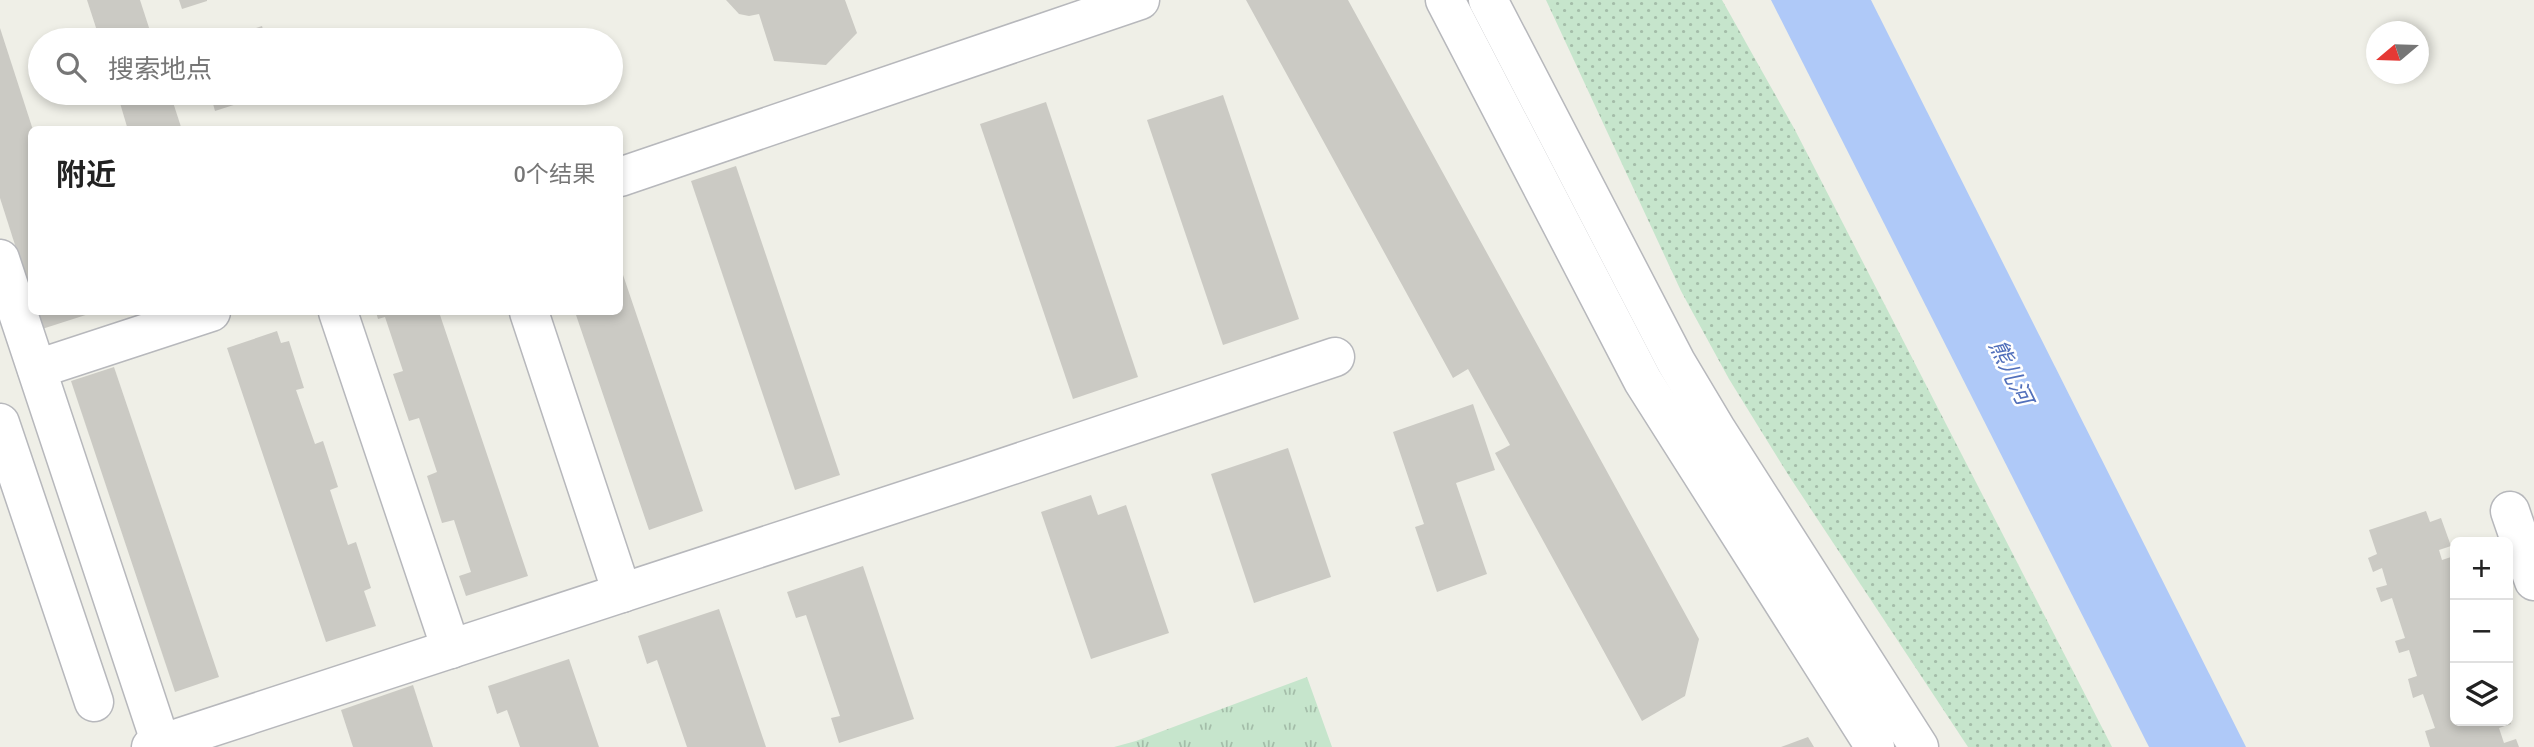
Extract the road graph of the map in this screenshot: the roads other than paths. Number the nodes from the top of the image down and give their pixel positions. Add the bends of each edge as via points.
1 (1140, 0) edge
2 (1445, 0) edge
3 (1488, 0) edge
4 (623, 176) edge
5 (0, 259) edge
6 (202, 315) edge
7 (339, 315) edge
8 (530, 315) edge
9 (1335, 357) dead end
10 (37, 369) junction
11 (0, 423) edge
12 (2510, 511) dead end
13 (2534, 581) edge
14 (622, 593) junction
15 (451, 649) junction
16 (94, 702) dead end
17 (156, 746) edge
18 (1874, 747) edge
19 (1919, 747) edge

1 - 4 street
2 - 18 street via 1643,381
3 - 19 street via 1676,362
5 - 10 street
6 - 10 street
7 - 15 street
8 - 14 street
9 - 14 street
10 - 17 street
11 - 16 street
12 - 13 street
14 - 15 street
15 - 17 street

